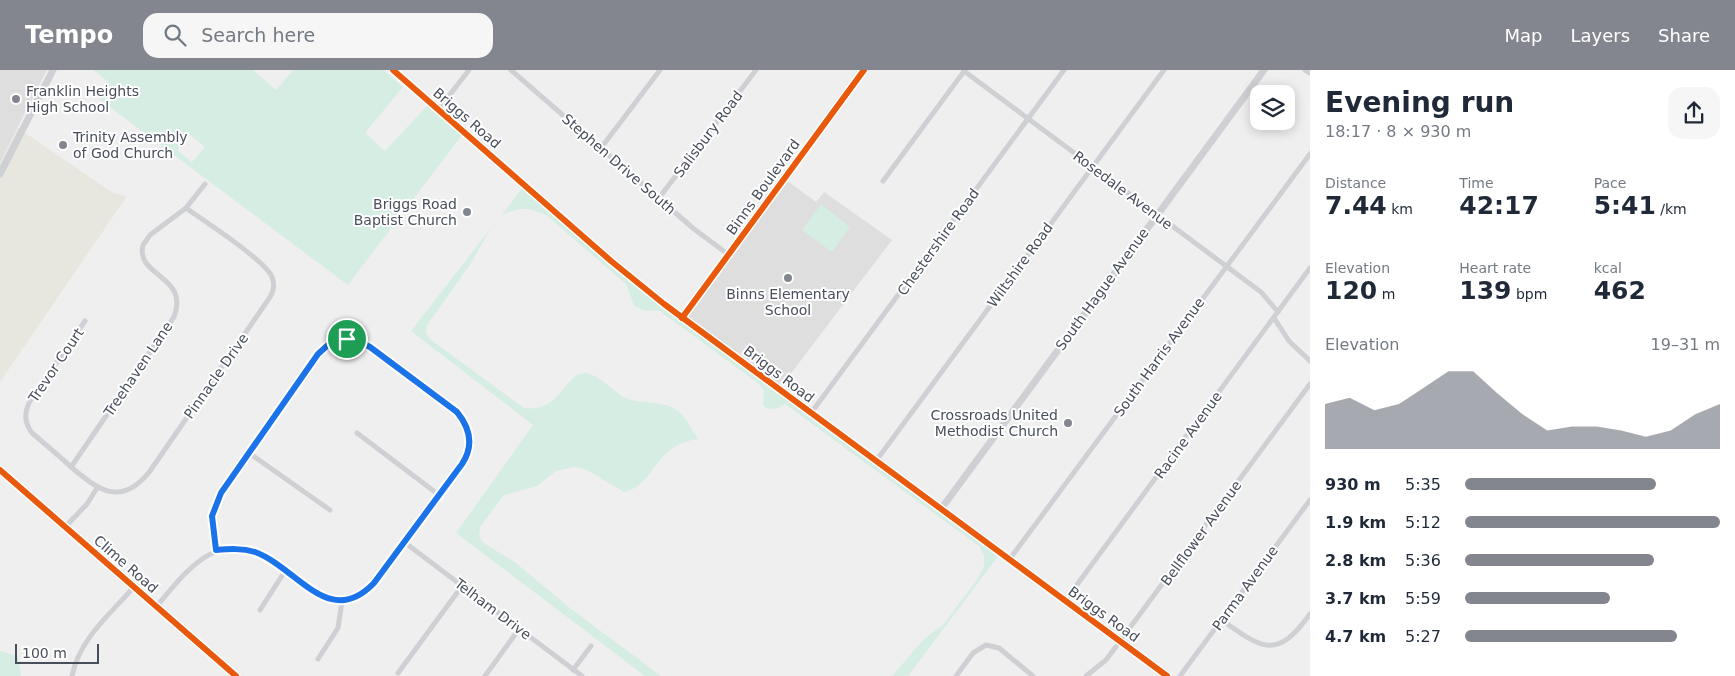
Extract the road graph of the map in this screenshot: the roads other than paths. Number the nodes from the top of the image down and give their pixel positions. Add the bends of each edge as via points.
1 (53, 70) edge
2 (392, 70) edge
3 (469, 70) edge
4 (511, 70) edge
5 (660, 70) edge
6 (756, 70) edge
7 (864, 70) edge
8 (965, 70) edge
9 (1064, 70) edge
10 (1164, 70) edge
11 (1264, 70) edge
12 (1305, 70) edge
13 (1310, 73) edge
14 (438, 110) junction
15 (1028, 119) junction
16 (601, 148) junction
17 (1310, 154) edge
18 (1092, 167) junction
19 (0, 174) edge
20 (883, 181) dead end
21 (205, 184) dead end
22 (659, 198) junction
23 (186, 208) junction
24 (1157, 215) junction
25 (729, 255) junction
26 (1226, 266) junction
27 (1310, 270) edge
28 (1278, 312) junction
29 (682, 318) junction
30 (1274, 318) junction
31 (85, 321) dead end
32 (1310, 361) edge
33 (1310, 384) edge
34 (811, 413) junction
35 (357, 433) dead end
36 (249, 453) junction
37 (876, 461) junction
38 (71, 467) junction
39 (0, 470) edge
40 (97, 488) junction
41 (440, 495) junction
42 (1310, 500) edge
43 (940, 509) junction
44 (330, 510) dead end
45 (65, 527) junction
46 (404, 542) junction
47 (216, 550) junction
48 (1009, 560) junction
49 (285, 571) junction
50 (462, 586) junction
51 (133, 588) junction
52 (1065, 601) junction
53 (342, 602) junction
54 (156, 607) junction
55 (260, 610) dead end
56 (1310, 614) edge
57 (1222, 620) junction
58 (519, 629) junction
59 (1120, 642) junction
60 (591, 646) dead end
61 (318, 659) dead end
62 (573, 670) junction
63 (398, 673) dead end
64 (72, 676) edge
65 (236, 676) edge
66 (484, 676) edge
67 (582, 676) edge
68 (956, 676) edge
69 (1033, 676) edge
70 (1086, 676) edge
71 (1167, 676) edge
72 (1180, 676) edge

1 - 19 street
2 - 14 street, Briggs Road
3 - 14 street
4 - 16 street, Stephen Drive South
5 - 16 street
6 - 22 street, Salisbury Road
7 - 25 street, Binns Boulevard
8 - 15 street, Rosedale Avenue
8 - 20 street
9 - 15 street, Chestershire Road
10 - 18 street, Wiltshire Road
11 - 24 street, South Hague Avenue
12 - 13 street
14 - 29 street, Briggs Road via 632,279
15 - 18 street, Rosedale Avenue
15 - 34 street, Chestershire Road
16 - 22 street, Stephen Drive South
17 - 26 street, South Harris Avenue
18 - 24 street, Rosedale Avenue
18 - 37 street, Wiltshire Road
21 - 23 street, Treehaven Lane
22 - 25 street, Stephen Drive South
23 - 38 street, Treehaven Lane via 150,235 142,249 147,263 175,291 178,301 174,317
23 - 40 street, Pinnacle Drive via 262,265 272,278 272,294 142,482 123,492
24 - 26 street, Rosedale Avenue
24 - 43 street, South Hague Avenue
25 - 29 street, Binns Boulevard
26 - 28 street, Rosedale Avenue via 1261,292
26 - 48 street, South Harris Avenue
27 - 28 street, Racine Avenue
28 - 30 street, Racine Avenue
29 - 34 street, Briggs Road
30 - 32 street via 1289,341
30 - 52 street, Racine Avenue
31 - 38 street, Trevor Court via 26,409 27,426
33 - 59 street, Bellflower Avenue
34 - 37 street, Briggs Road
35 - 41 street
36 - 41 street via 318,354 329,344 351,339 370,347 464,420 470,439 468,455
36 - 44 street
36 - 47 street via 221,493 212,516
37 - 43 street, Briggs Road
38 - 40 street
39 - 45 street, Clime Road
40 - 45 street
41 - 46 street
42 - 57 street, Parma Avenue
43 - 48 street, Briggs Road
45 - 51 street, Clime Road
46 - 50 street, Telham Drive
46 - 53 street via 365,593
47 - 49 street via 253,552
47 - 54 street via 188,569
48 - 52 street, Briggs Road
49 - 53 street via 326,598
49 - 55 street
50 - 58 street, Telham Drive
50 - 63 street
51 - 54 street, Clime Road
51 - 64 street via 88,639
52 - 59 street, Briggs Road
53 - 61 street via 338,628
54 - 65 street, Clime Road
56 - 57 street via 1290,638 1270,645 1253,641
57 - 72 street, Parma Avenue
58 - 62 street, Telham Drive
58 - 66 street
59 - 70 street, Bellflower Avenue via 1106,660
59 - 71 street, Briggs Road
60 - 62 street
62 - 67 street, Telham Drive
68 - 69 street via 973,653 986,645 999,648

